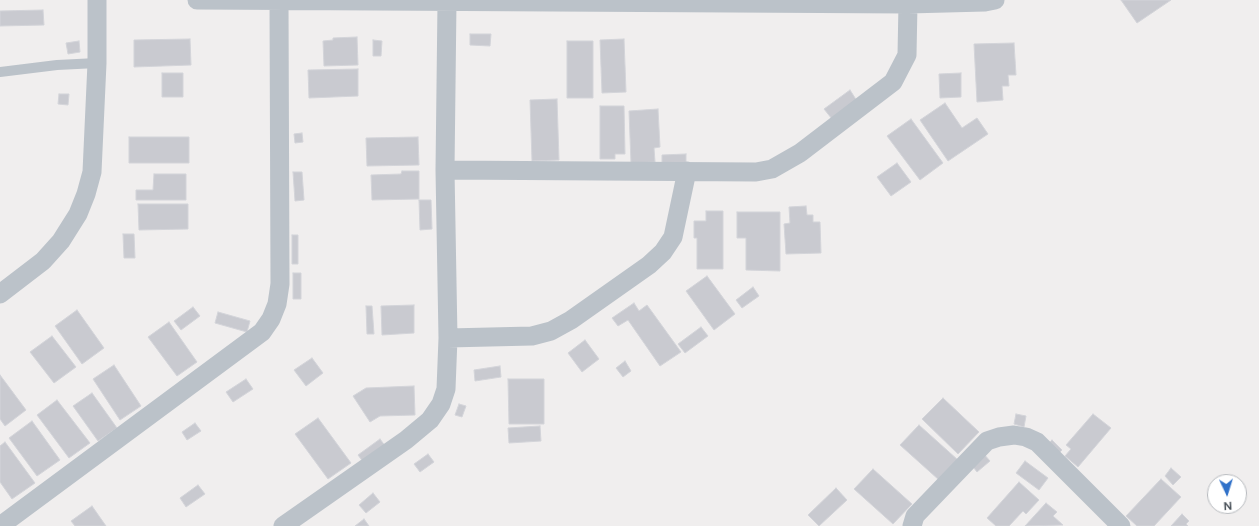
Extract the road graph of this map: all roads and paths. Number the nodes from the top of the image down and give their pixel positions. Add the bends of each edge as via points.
1 (97, 0) edge
2 (197, 0) edge
3 (995, 0) edge
4 (279, 1) edge
5 (447, 2) junction
6 (908, 4) junction
7 (97, 62) junction
8 (0, 72) edge
9 (445, 170) junction
10 (687, 171) junction
11 (0, 294) edge
12 (448, 338) junction
13 (0, 526) edge
14 (284, 526) edge
15 (912, 526) edge
16 (1121, 526) edge

1 - 7 street
2 - 4 street
3 - 6 street
4 - 5 street
4 - 13 street via 280,284 277,304 271,319 262,332
5 - 6 street
5 - 9 street
6 - 10 street via 907,55 893,82 880,94 800,153 772,169 756,172
7 - 8 lane
7 - 11 street via 92,172 78,214 62,241 43,261
9 - 10 street
9 - 12 street
10 - 12 street via 673,237 663,252 649,265 571,320 551,331 532,336
12 - 14 street via 446,389 441,404 430,420 406,440
15 - 16 street via 915,516 987,442 1014,435 1037,442

